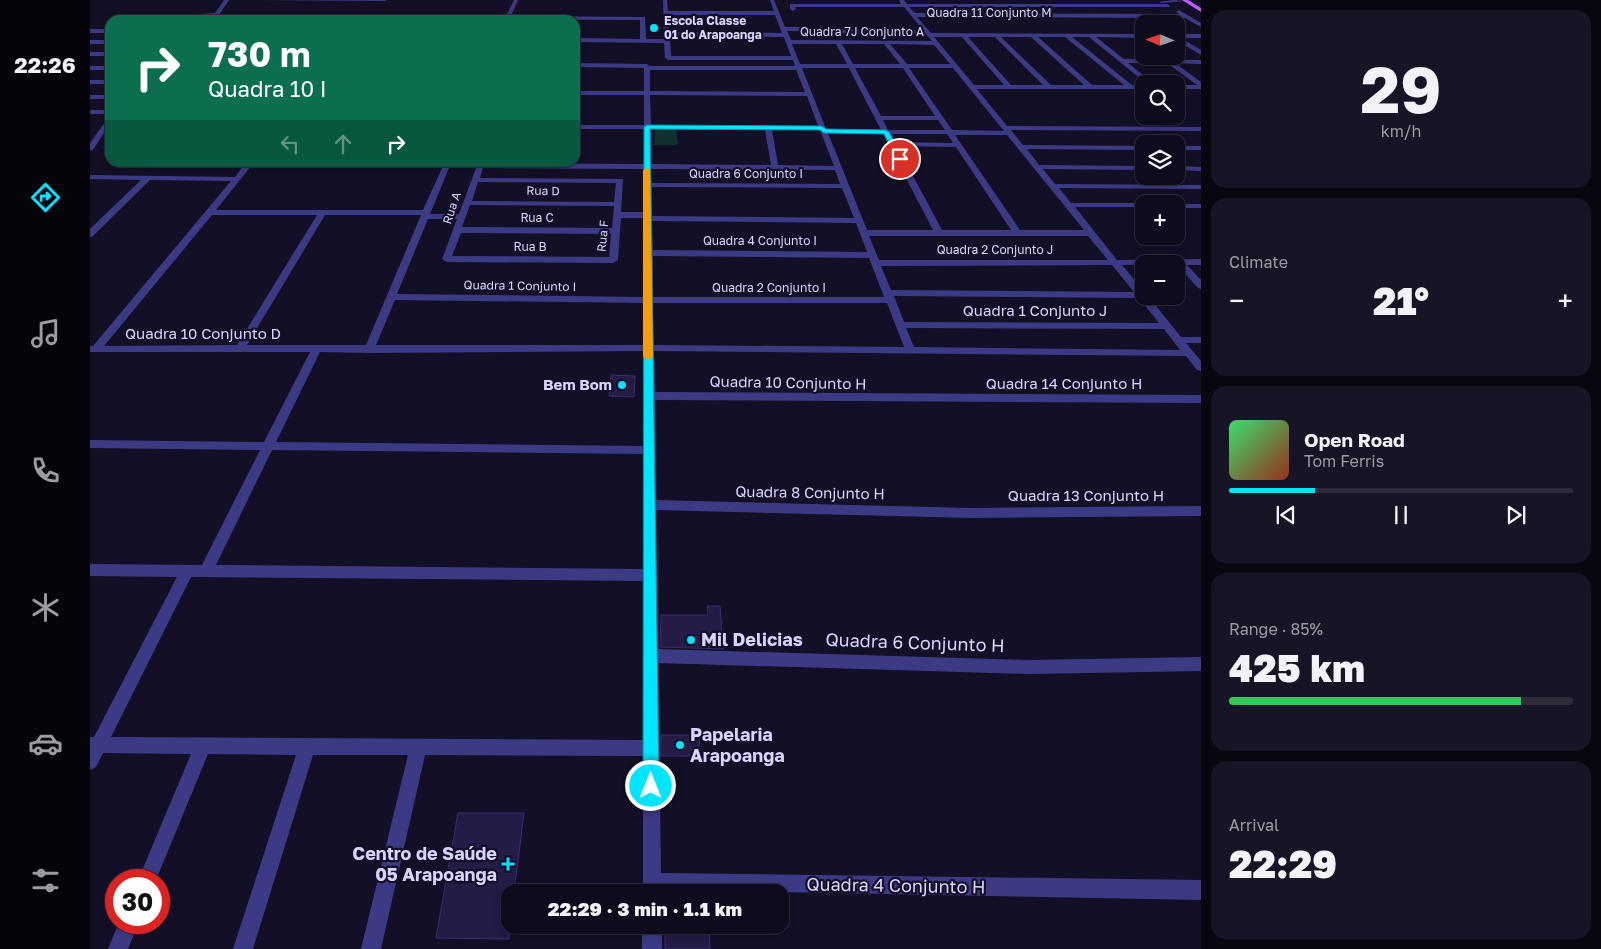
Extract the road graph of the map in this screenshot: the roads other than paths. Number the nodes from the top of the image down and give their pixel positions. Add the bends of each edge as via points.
1 (227, 0) edge
2 (247, 0) edge
3 (274, 0) edge
4 (330, 0) edge
5 (386, 0) edge
6 (516, 0) edge
7 (665, 0) edge
8 (1030, 0) edge
9 (1185, 0) edge
10 (1160, 1) edge
11 (381, 6) dead end
12 (1037, 6) junction
13 (1168, 6) junction
14 (775, 7) edge
15 (908, 8) edge
16 (666, 10) junction
17 (1201, 10) edge
18 (376, 12) dead end
19 (217, 14) joint
20 (204, 15) edge
21 (373, 15) edge
22 (510, 15) edge
23 (1048, 15) junction
24 (1186, 16) junction
25 (580, 18) edge
26 (1201, 25) edge
27 (925, 27) junction
28 (744, 28) dead end
29 (773, 28) dead end
30 (90, 31) edge
31 (105, 31) edge
32 (785, 33) junction
33 (667, 34) junction
34 (963, 35) junction
35 (996, 35) junction
36 (1032, 35) junction
37 (1066, 36) junction
38 (1091, 36) junction
39 (1134, 36) edge
40 (1185, 36) edge
41 (1201, 36) edge
42 (580, 40) edge
43 (643, 40) junction
44 (90, 42) edge
45 (105, 42) edge
46 (838, 42) junction
47 (886, 42) junction
48 (1185, 42) edge
49 (936, 43) junction
50 (668, 50) junction
51 (677, 51) dead end
52 (696, 51) dead end
53 (1201, 53) edge
54 (90, 54) edge
55 (105, 54) edge
56 (796, 61) junction
57 (1123, 61) junction
58 (1135, 61) edge
59 (1185, 62) edge
60 (1201, 62) edge
61 (580, 65) edge
62 (1173, 65) edge
63 (851, 66) junction
64 (905, 66) junction
65 (954, 66) junction
66 (647, 67) junction
67 (90, 68) edge
68 (105, 68) edge
69 (1140, 75) edge
70 (90, 82) edge
71 (105, 82) edge
72 (1201, 86) edge
73 (971, 87) junction
74 (1009, 87) junction
75 (1049, 87) junction
76 (1090, 87) junction
77 (1130, 87) junction
78 (1135, 87) edge
79 (1185, 87) edge
80 (580, 93) edge
81 (647, 94) junction
82 (809, 94) junction
83 (90, 97) edge
84 (105, 97) edge
85 (90, 112) edge
86 (105, 112) edge
87 (879, 118) junction
88 (939, 118) junction
89 (105, 126) edge
90 (580, 127) edge
91 (647, 127) junction
92 (105, 128) edge
93 (768, 128) junction
94 (1201, 129) edge
95 (90, 130) edge
96 (823, 130) junction
97 (1007, 131) junction
98 (886, 132) junction
99 (949, 132) junction
100 (893, 144) junction
101 (957, 145) junction
102 (1020, 147) junction
103 (90, 148) edge
104 (1135, 148) edge
105 (1185, 148) edge
106 (1201, 148) edge
107 (248, 167) edge
108 (446, 167) edge
109 (480, 167) edge
110 (580, 167) edge
111 (647, 167) junction
112 (775, 167) junction
113 (1036, 167) junction
114 (838, 168) junction
115 (1135, 168) edge
116 (1185, 168) edge
117 (1201, 169) edge
118 (90, 177) edge
119 (148, 178) junction
120 (238, 179) junction
121 (475, 180) junction
122 (647, 185) junction
123 (845, 186) junction
124 (1052, 186) junction
125 (1201, 187) edge
126 (467, 203) junction
127 (618, 204) junction
128 (1067, 205) junction
129 (1135, 205) edge
130 (1185, 206) edge
131 (1201, 206) edge
132 (210, 212) junction
133 (322, 213) junction
134 (426, 215) junction
135 (617, 215) junction
136 (462, 217) junction
137 (647, 217) junction
138 (859, 220) junction
139 (457, 230) junction
140 (616, 231) junction
141 (864, 233) junction
142 (939, 233) junction
143 (1091, 233) junction
144 (90, 234) edge
145 (1018, 234) junction
146 (647, 253) junction
147 (447, 259) joint
148 (875, 259) junction
149 (613, 260) joint
150 (1114, 262) junction
151 (1135, 262) edge
152 (1185, 262) edge
153 (1201, 262) edge
154 (1185, 269) edge
155 (1201, 286) edge
156 (1135, 287) edge
157 (1135, 295) edge
158 (889, 296) junction
159 (391, 297) junction
160 (647, 300) junction
161 (1150, 305) edge
162 (902, 325) junction
163 (1167, 326) junction
164 (1178, 340) junction
165 (1201, 340) edge
166 (648, 348) junction
167 (93, 349) edge
168 (240, 349) junction
169 (316, 350) junction
170 (369, 350) junction
171 (910, 350) junction
172 (1188, 352) junction
173 (1201, 368) edge
174 (648, 396) junction
175 (927, 399) joint
176 (1201, 399) edge
177 (90, 444) edge
178 (268, 446) junction
179 (648, 450) junction
180 (649, 506) junction
181 (1201, 511) edge
182 (972, 512) joint
183 (90, 570) edge
184 (187, 571) junction
185 (206, 571) junction
186 (649, 575) junction
187 (650, 656) junction
188 (1201, 664) edge
189 (94, 745) edge
190 (203, 745) junction
191 (307, 746) junction
192 (419, 746) junction
193 (650, 748) junction
194 (90, 761) edge
195 (152, 869) edge
196 (652, 884) edge
197 (789, 888) edge
198 (1201, 890) edge
199 (125, 934) edge
200 (652, 934) edge
201 (118, 949) edge
202 (243, 949) edge
203 (371, 949) edge
204 (652, 949) edge

1 - 19 street
2 - 3 street
3 - 4 street
4 - 5 street
5 - 11 street
6 - 22 street
7 - 16 street
8 - 12 street
9 - 10 street
9 - 17 main road
10 - 13 street
12 - 13 street
12 - 15 street
12 - 23 street
13 - 24 street
14 - 15 street via 794,11
14 - 16 street
14 - 32 street
15 - 23 street
15 - 27 street
16 - 33 street
18 - 21 street
19 - 20 street
23 - 24 street
24 - 26 street
25 - 43 street via 644,18
27 - 32 street via 803,29
27 - 34 street
27 - 49 street
28 - 33 street
29 - 32 street
30 - 31 street
32 - 33 street
32 - 46 street, Quadra 7J Conjunto A
32 - 56 street
33 - 43 street
33 - 50 street
34 - 35 street
34 - 74 street
35 - 36 street
35 - 75 street
36 - 37 street
36 - 76 street
37 - 38 street
37 - 77 street
38 - 39 street
38 - 57 street
40 - 41 street
42 - 43 street
44 - 45 street
46 - 47 street, Quadra 7J Conjunto A
46 - 63 street
47 - 49 street, Quadra 7J Conjunto A
47 - 64 street
48 - 53 street
49 - 65 street
50 - 51 street
50 - 56 street via 668,58
52 - 56 street
54 - 55 street
56 - 63 street
56 - 66 street
56 - 82 street
57 - 58 street
57 - 69 street
59 - 60 street
61 - 66 street
62 - 72 street
63 - 64 street
63 - 87 street
64 - 65 street
64 - 88 street
65 - 73 street
66 - 81 street
67 - 68 street
70 - 71 street
72 - 79 street
73 - 74 street
73 - 97 street
74 - 75 street
75 - 76 street
76 - 77 street
77 - 78 street
80 - 81 street
81 - 82 street
81 - 91 street
82 - 96 street
83 - 84 street
85 - 86 street
87 - 88 street
87 - 98 street
88 - 99 street
89 - 95 street
90 - 91 street
91 - 93 street
91 - 111 street
92 - 103 street
93 - 96 street
93 - 112 street
94 - 97 street
96 - 98 street
96 - 114 street
97 - 99 street
97 - 102 street
98 - 99 street
98 - 100 street
99 - 101 street
100 - 101 street
100 - 142 street
101 - 145 street
102 - 104 street
102 - 113 street
105 - 106 street
107 - 120 street
108 - 134 street
109 - 121 street, Rua A
110 - 111 street
111 - 112 street
111 - 122 street
112 - 114 street
113 - 115 street
113 - 124 street
114 - 123 street
116 - 117 street
118 - 119 street
119 - 120 street
119 - 144 street
120 - 132 street
121 - 126 street, Rua A
121 - 127 street, Rua F via 620,181
122 - 123 street, Quadra 6 Conjunto I
122 - 137 street
123 - 138 street
124 - 125 street
124 - 128 street
126 - 127 street, Rua D
126 - 136 street, Rua A
127 - 135 street, Rua F
128 - 129 street
128 - 143 street
130 - 131 street
132 - 133 street
132 - 167 street
133 - 134 street
133 - 168 street
134 - 136 street
134 - 159 street
135 - 137 street, Rua F
135 - 140 street, Rua F
136 - 139 street, Rua A
137 - 138 street, Rua F
137 - 146 street
138 - 141 street
139 - 140 street, Rua C
139 - 147 street, Rua A
140 - 149 street, Rua F
141 - 142 street, Quadra 2 Conjunto J
141 - 148 street
142 - 145 street, Quadra 2 Conjunto J
143 - 145 street, Quadra 2 Conjunto J
143 - 150 street
146 - 148 street, Quadra 4 Conjunto I
146 - 160 street
147 - 149 street, Rua B
148 - 150 street, Quadra 2 Conjunto J
148 - 158 street
150 - 151 street, Quadra 2 Conjunto J
150 - 156 street
152 - 153 street, Quadra 2 Conjunto J
154 - 155 street
157 - 158 street, Quadra 1 Conjunto J
158 - 160 street, Quadra 2 Conjunto I
158 - 162 street
159 - 160 street, Quadra 1 Conjunto I
159 - 170 street
160 - 166 street
161 - 163 street
162 - 163 street, Quadra 1 Conjunto J
162 - 171 street
163 - 164 street
164 - 165 street
164 - 172 street
166 - 170 street, Quadra 10 Conjunto D
166 - 171 street, Quadra 10 Conjunto D
166 - 174 street
167 - 168 street, Quadra 10 Conjunto D
168 - 169 street, Quadra 10 Conjunto D
169 - 170 street, Quadra 10 Conjunto D
169 - 178 street
171 - 172 street, Quadra 10 Conjunto D
172 - 173 street
174 - 175 street, Quadra 10 Conjunto H
174 - 179 street
175 - 176 street, Quadra 14 Conjunto H
177 - 178 street
178 - 179 street
178 - 185 street
179 - 180 street
180 - 182 street, Quadra 8 Conjunto H
180 - 186 street
181 - 182 street, Quadra 13 Conjunto H
183 - 184 street
184 - 185 street
184 - 189 street
185 - 186 street
186 - 187 street
187 - 188 street, Quadra 6 Conjunto H via 1029,667
187 - 193 street
189 - 190 street
189 - 194 street
190 - 191 street
190 - 195 street
191 - 192 street
191 - 202 street
192 - 193 street
192 - 203 street
193 - 196 street
197 - 198 street, Quadra 4 Conjunto H
199 - 201 street
200 - 204 street

